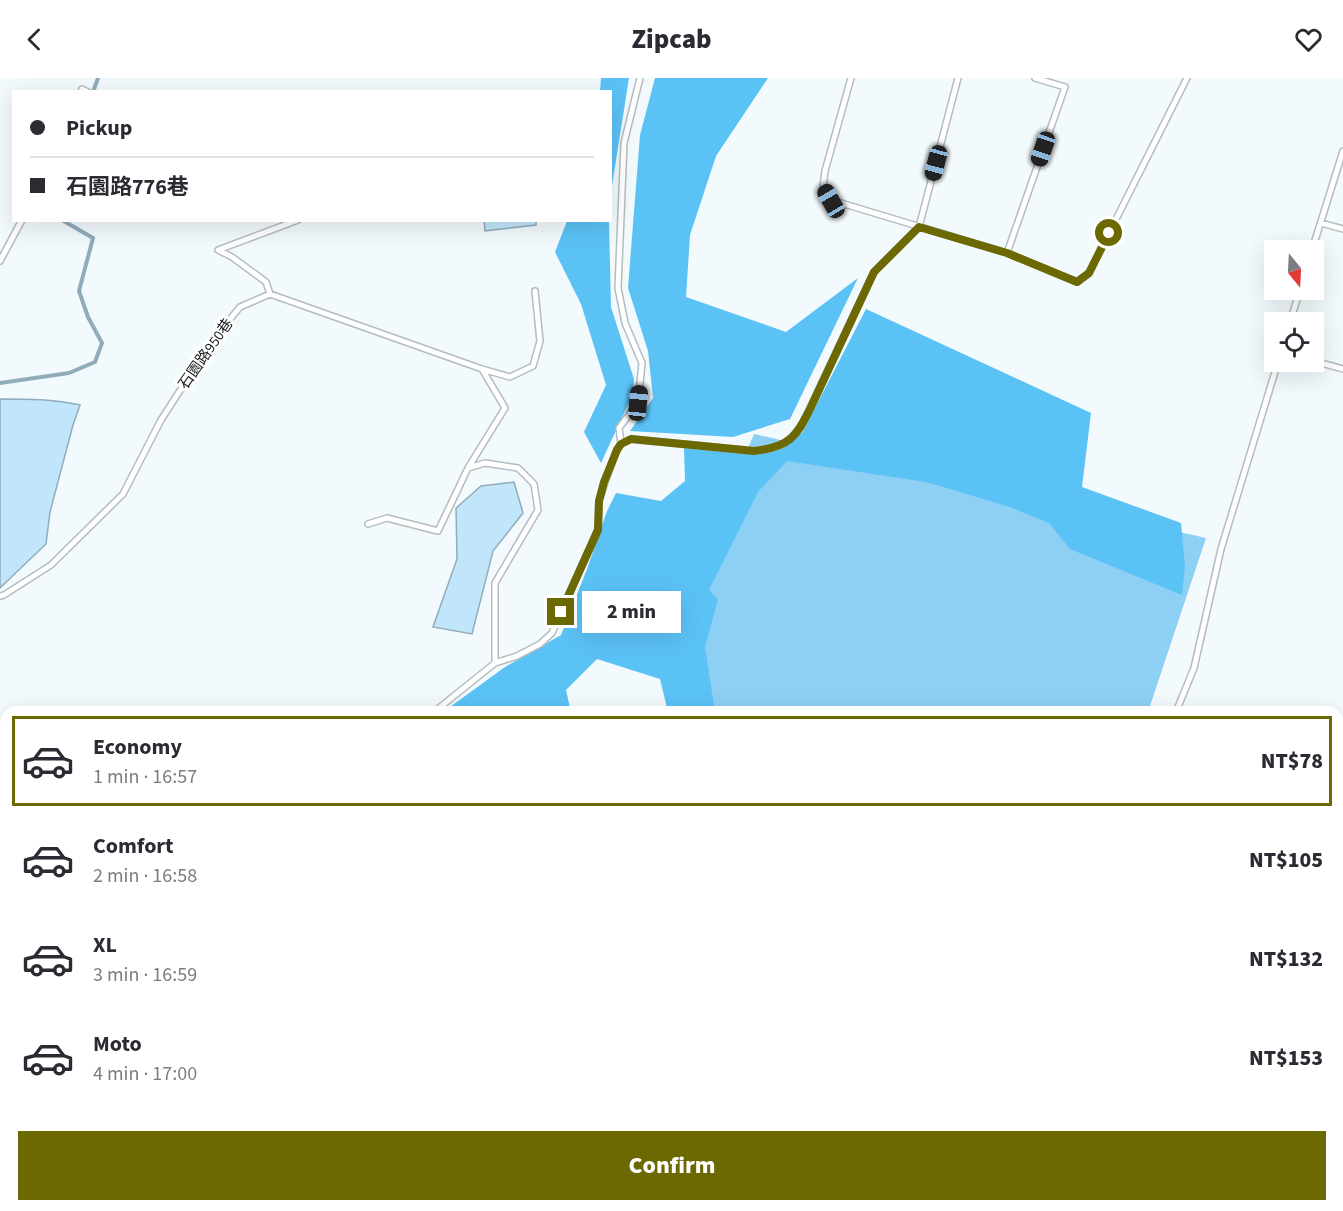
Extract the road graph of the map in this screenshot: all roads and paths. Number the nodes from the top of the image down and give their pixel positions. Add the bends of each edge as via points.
1 (640, 78) edge
2 (851, 78) edge
3 (958, 78) edge
4 (1035, 78) edge
5 (1187, 78) edge
6 (1343, 150) edge
7 (21, 222) edge
8 (293, 222) edge
9 (1321, 223) junction
10 (919, 227) junction
11 (1343, 229) edge
12 (1315, 240) edge
13 (1007, 253) junction
14 (0, 261) edge
15 (535, 291) dead end
16 (270, 294) junction
17 (1324, 364) edge
18 (482, 369) junction
19 (1343, 369) edge
20 (1275, 372) edge
21 (621, 444) junction
22 (468, 468) junction
23 (368, 524) dead end
24 (0, 596) edge
25 (495, 663) junction
26 (441, 706) edge
27 (1178, 706) edge

1 - 21 lane via 624,143 618,288 625,323 642,363 638,403 619,428
2 - 10 lane via 823,187 831,201
3 - 10 lane
4 - 13 lane via 1065,87
5 - 13 lane via 1089,273 1077,282
6 - 9 lane
7 - 14 lane
8 - 16 lane via 218,250 266,282
9 - 11 lane
9 - 12 lane
10 - 13 lane
10 - 21 lane via 874,272 801,427 789,441 772,449 754,451 631,439
15 - 18 lane via 540,341 533,366 510,377
16 - 18 lane
16 - 24 lane, 石園路950巷 via 240,308 212,341 161,420 123,494 51,565
17 - 19 lane
18 - 22 lane via 505,408
20 - 27 lane via 1221,549 1194,668
21 - 25 lane via 604,482 598,530 552,633 540,644
22 - 23 lane via 438,531 387,518
22 - 25 lane via 485,463 519,468 534,484 537,502 538,510 495,583
25 - 26 lane

